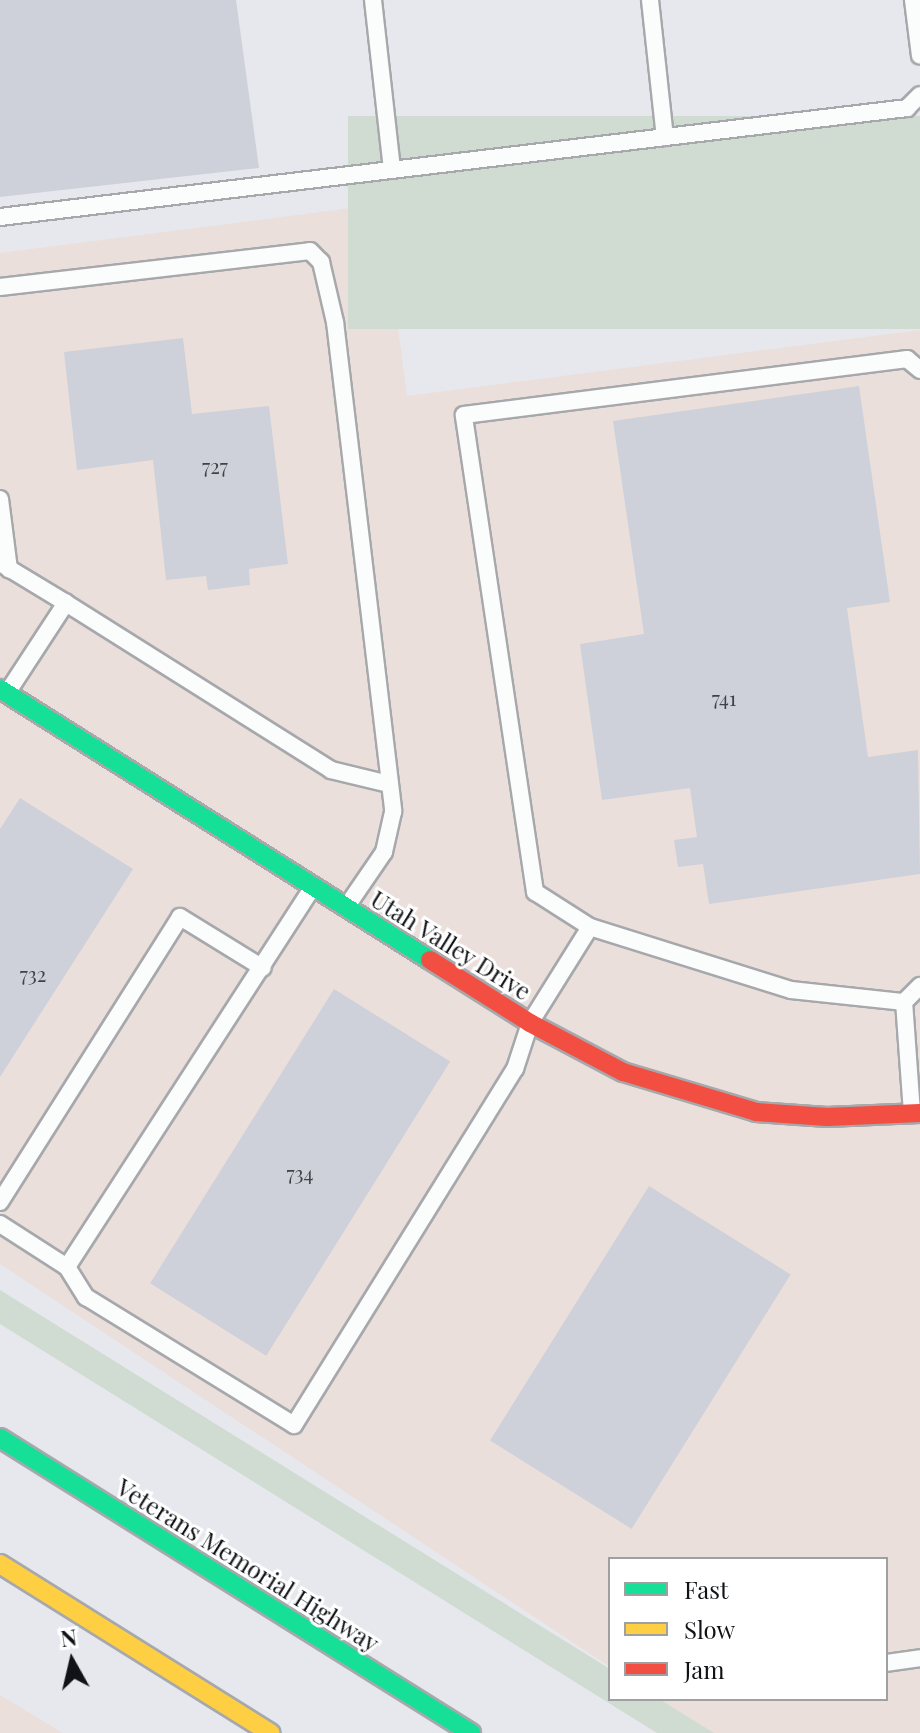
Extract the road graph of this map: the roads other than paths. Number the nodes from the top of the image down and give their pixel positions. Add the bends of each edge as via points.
1 (373, 0) edge
2 (650, 0) edge
3 (913, 0) edge
4 (920, 56) edge
5 (920, 95) edge
6 (665, 137) junction
7 (392, 170) junction
8 (0, 217) edge
9 (0, 287) edge
10 (920, 370) edge
11 (0, 499) edge
12 (4, 566) edge
13 (66, 603) junction
14 (2, 695) edge
15 (389, 784) junction
16 (313, 886) junction
17 (346, 907) junction
18 (590, 927) junction
19 (263, 968) junction
20 (920, 986) edge
21 (904, 1002) junction
22 (530, 1023) junction
23 (916, 1114) edge
24 (0, 1202) edge
25 (0, 1224) edge
26 (67, 1267) junction
27 (0, 1438) edge
28 (0, 1564) edge
29 (920, 1658) edge
30 (888, 1663) edge
31 (270, 1733) edge
32 (471, 1733) edge

1 - 7 lane
2 - 6 lane
3 - 4 lane
5 - 6 lane via 907,108
6 - 7 lane
7 - 8 lane
9 - 15 lane via 310,251 321,262 335,322
10 - 18 lane via 907,359 464,415 535,892
11 - 12 lane
12 - 13 lane
13 - 14 lane
13 - 15 lane via 331,770
14 - 16 main road, Utah Valley Drive
15 - 17 lane via 393,812 384,852
16 - 17 main road, Utah Valley Drive
16 - 19 lane
17 - 22 main road, Utah Valley Drive
18 - 21 lane via 791,990
18 - 22 lane
19 - 24 lane via 180,917
19 - 26 lane
20 - 21 lane
21 - 23 lane
22 - 23 main road, Utah Valley Drive via 623,1072 711,1103 813,1116
22 - 26 lane via 515,1069 294,1425 86,1297
25 - 26 lane
27 - 32 main road, Veterans Memorial Highway
28 - 31 main road
29 - 30 lane

